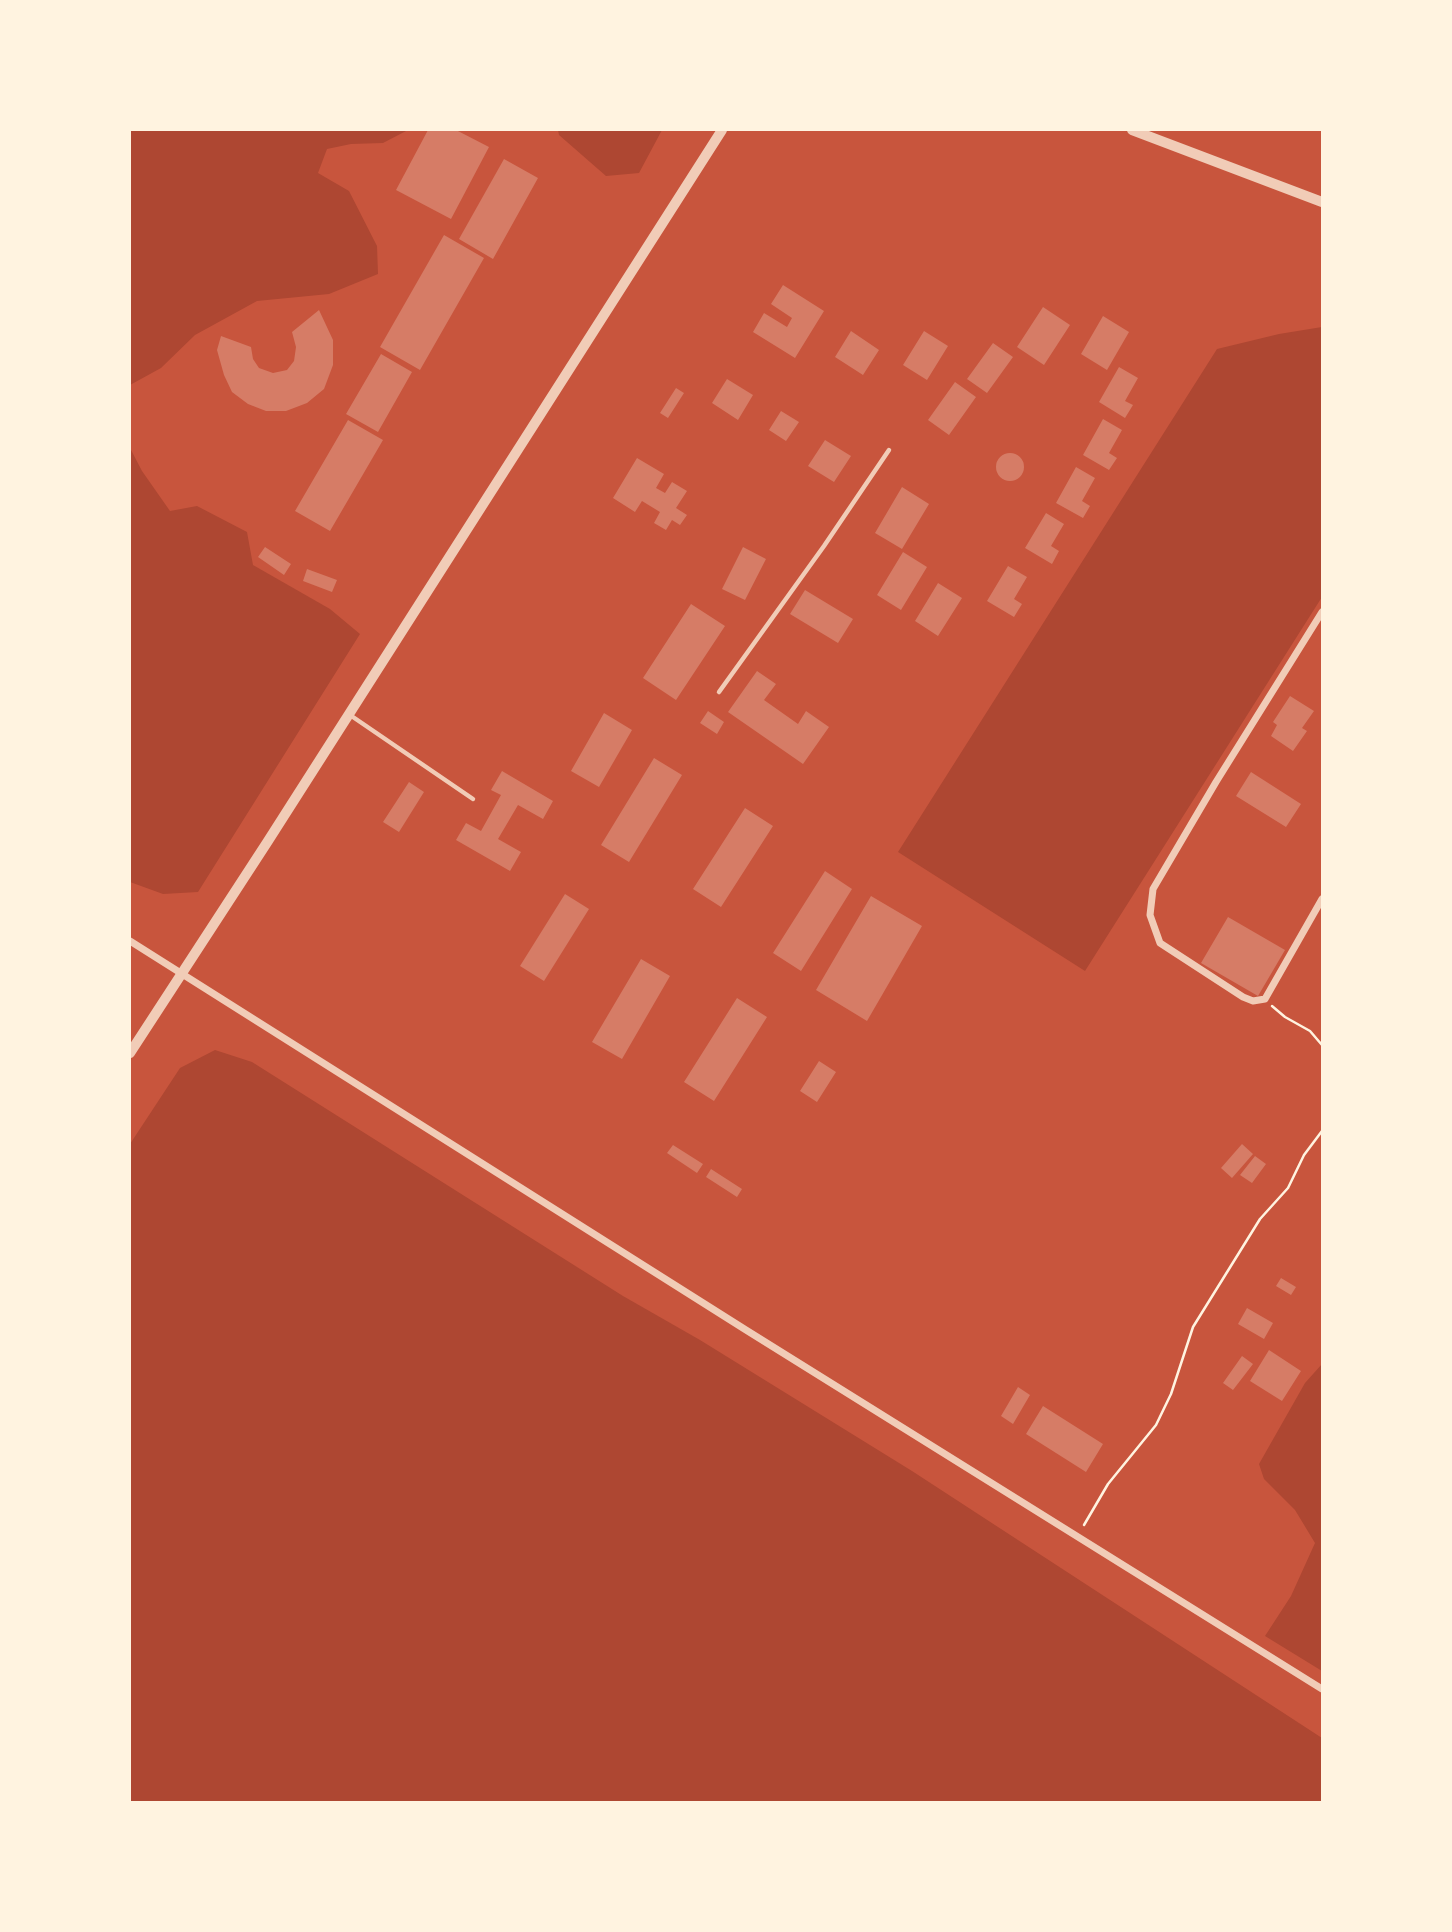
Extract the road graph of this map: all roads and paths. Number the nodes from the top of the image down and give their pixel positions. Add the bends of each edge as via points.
1 (722, 130) edge
2 (1132, 130) edge
3 (1322, 201) edge
4 (889, 450) dead end
5 (1322, 612) edge
6 (719, 692) dead end
7 (349, 715) junction
8 (472, 799) dead end
9 (1322, 899) edge
10 (130, 940) edge
11 (181, 973) junction
12 (1265, 999) junction
13 (1322, 1045) edge
14 (130, 1053) edge
15 (1322, 1131) edge
16 (1077, 1537) junction
17 (1322, 1689) edge

1 - 7 street
2 - 3 street
4 - 6 lane
5 - 12 street via 1153,889 1150,915 1160,943 1243,997
7 - 8 lane
7 - 11 street
9 - 12 street
10 - 11 street
11 - 14 street
11 - 16 street
12 - 13 path
15 - 16 path via 1193,1326 1156,1425 1108,1484
16 - 17 street

